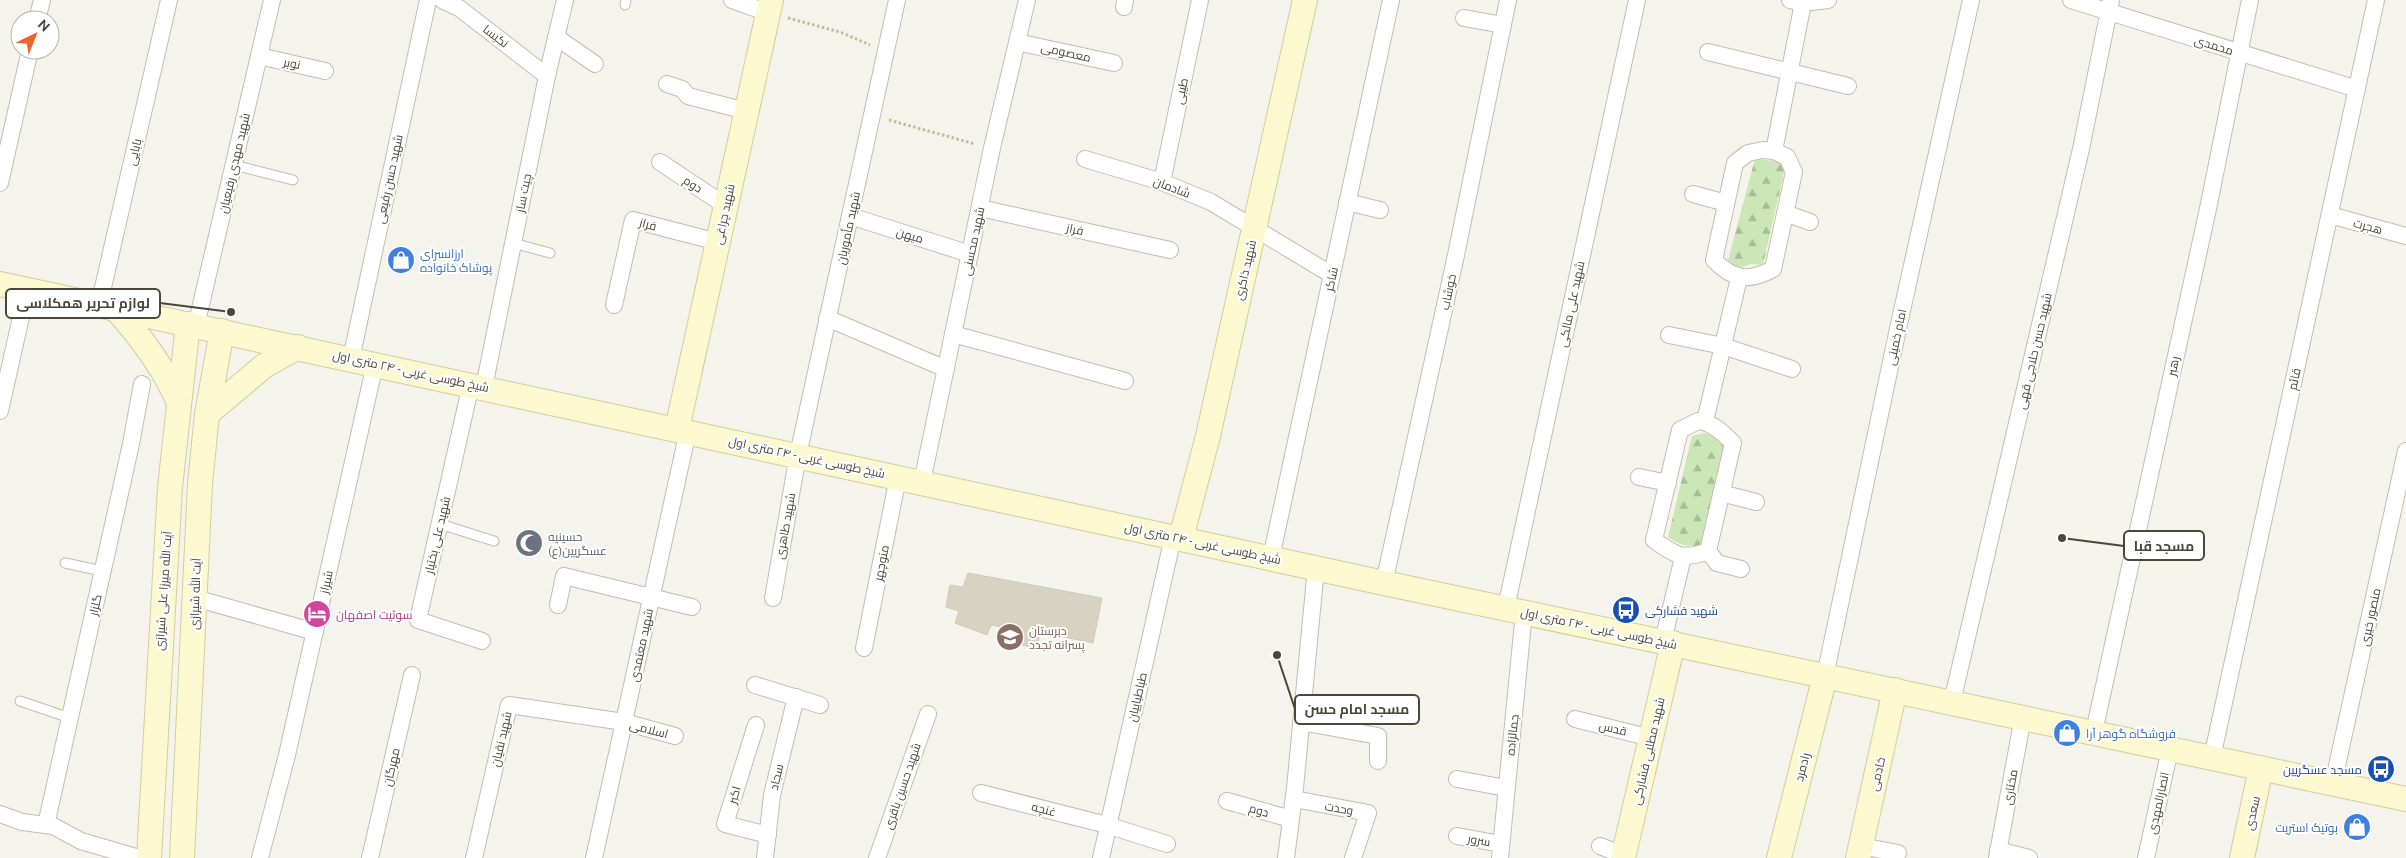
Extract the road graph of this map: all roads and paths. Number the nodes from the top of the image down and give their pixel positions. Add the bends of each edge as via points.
1 (169, 0) edge
2 (272, 0) edge
3 (428, 0) edge
4 (442, 0) edge
5 (565, 0) edge
6 (732, 0) edge
7 (897, 0) edge
8 (1027, 0) edge
9 (1200, 0) edge
10 (1305, 0) edge
11 (1391, 0) edge
12 (1508, 0) edge
13 (1637, 0) edge
14 (1828, 0) edge
15 (1971, 0) edge
16 (2071, 0) edge
17 (2250, 0) edge
18 (2376, 0) edge
19 (1797, 1) edge
20 (769, 6) edge
21 (2110, 6) edge
22 (1464, 18) dead end
23 (1503, 25) junction
24 (556, 37) junction
25 (1017, 42) junction
26 (886, 52) junction
27 (1708, 52) dead end
28 (2239, 53) junction
29 (259, 56) junction
30 (28, 60) edge
31 (595, 64) dead end
32 (1114, 64) dead end
33 (1790, 70) junction
34 (325, 71) dead end
35 (547, 76) junction
36 (667, 84) dead end
37 (1848, 86) dead end
38 (2357, 89) junction
39 (746, 111) junction
40 (872, 115) junction
41 (992, 148) junction
42 (1774, 151) junction
43 (1085, 159) dead end
44 (660, 162) dead end
45 (234, 165) junction
46 (293, 180) dead end
47 (1162, 182) junction
48 (0, 184) edge
49 (1693, 194) dead end
50 (1348, 202) junction
51 (1726, 203) junction
52 (726, 206) junction
53 (980, 208) junction
54 (1380, 210) dead end
55 (1785, 213) junction
56 (2330, 215) junction
57 (850, 216) junction
58 (1810, 222) dead end
59 (1254, 227) junction
60 (2406, 236) edge
61 (718, 242) junction
62 (513, 243) junction
63 (1170, 250) dead end
64 (550, 253) dead end
65 (970, 254) junction
66 (1332, 276) junction
67 (1739, 278) junction
68 (0, 284) edge
69 (27, 290) junction
70 (614, 305) dead end
71 (107, 307) junction
72 (828, 318) junction
73 (192, 325) junction
74 (222, 331) junction
75 (953, 334) junction
76 (1669, 335) dead end
77 (1723, 346) junction
78 (298, 347) junction
79 (351, 358) junction
80 (375, 364) junction
81 (946, 369) junction
82 (1792, 369) dead end
83 (1125, 381) dead end
84 (142, 384) dead end
85 (478, 386) junction
86 (179, 404) junction
87 (0, 412) edge
88 (206, 414) junction
89 (1705, 422) junction
90 (682, 430) junction
91 (174, 451) junction
92 (2406, 451) edge
93 (203, 455) junction
94 (798, 455) junction
95 (898, 477) junction
96 (1639, 477) dead end
97 (922, 482) junction
98 (1668, 483) junction
99 (1722, 493) junction
100 (1756, 502) dead end
101 (440, 524) junction
102 (1177, 538) junction
103 (494, 541) dead end
104 (1708, 551) junction
105 (1271, 558) junction
106 (1684, 558) junction
107 (65, 562) dead end
108 (1316, 568) junction
109 (1741, 569) dead end
110 (102, 571) junction
111 (1384, 583) junction
112 (652, 596) junction
113 (195, 598) junction
114 (773, 598) dead end
115 (558, 605) dead end
116 (692, 607) dead end
117 (1515, 610) junction
118 (314, 632) junction
119 (482, 641) dead end
120 (1668, 642) junction
121 (864, 648) dead end
122 (412, 675) dead end
123 (1825, 676) junction
124 (755, 685) dead end
125 (1895, 690) junction
126 (796, 697) junction
127 (20, 701) dead end
128 (1952, 702) junction
129 (820, 705) dead end
130 (928, 714) dead end
131 (2023, 717) junction
132 (70, 718) junction
133 (1574, 719) dead end
134 (624, 722) junction
135 (1301, 722) junction
136 (756, 725) dead end
137 (2094, 732) junction
138 (675, 736) dead end
139 (1651, 738) junction
140 (2170, 749) junction
141 (2212, 758) junction
142 (1378, 761) dead end
143 (2261, 768) junction
144 (1457, 779) dead end
145 (2334, 784) junction
146 (1506, 788) junction
147 (981, 793) dead end
148 (1294, 799) junction
149 (2406, 800) edge
150 (1227, 801) dead end
151 (3, 818) edge
152 (1291, 819) junction
153 (46, 825) junction
154 (1108, 825) junction
155 (768, 835) junction
156 (1457, 836) dead end
157 (1167, 844) dead end
158 (1600, 846) dead end
159 (1500, 851) edge
160 (1859, 852) edge
161 (1898, 853) dead end
162 (1998, 854) edge
163 (1623, 856) edge
164 (139, 858) edge
165 (148, 858) edge
166 (182, 858) edge
167 (260, 858) edge
168 (370, 858) edge
169 (474, 858) edge
170 (594, 858) edge
171 (765, 858) edge
172 (877, 858) edge
173 (1101, 858) edge
174 (1286, 858) edge
175 (1353, 858) edge
176 (1779, 858) edge
177 (2029, 858) edge
178 (2146, 858) edge
179 (2242, 858) edge

1 - 71 street, بابایی
2 - 29 street, شهید مهدی رفیعیان
3 - 79 street, شهید حسن رفیعی
4 - 35 street, نکیسا via 460,8
5 - 24 street, چیت ساز
6 - 20 street
7 - 26 street, شهید مأموریان
8 - 25 street, شهید محسنی
9 - 47 street, طیبی
10 - 59 street, شهید ذاکری
11 - 50 street, شاکر
12 - 23 street, خوشاب
13 - 117 street, شهید علی مالکی
14 - 19 street
15 - 123 street, امام خمینی
16 - 21 street, محمدی
17 - 28 street, رهبر
18 - 38 street, قائم
19 - 33 street
20 - 26 path
20 - 39 street, شهید چراغی
21 - 28 street, محمدی
21 - 128 street, شهید حسن حلاجی قهی via 2081,149
22 - 23 street
23 - 111 street, خوشاب
24 - 31 street
24 - 35 street, چیت ساز
25 - 32 street, معصومی
25 - 41 street, شهید محسنی
26 - 40 street, شهید مأموریان
27 - 33 street
28 - 38 street, محمدی
28 - 137 street, رهبر
29 - 34 street, نوبر
29 - 45 street, شهید مهدی رفیعیان
30 - 48 street
33 - 37 street
33 - 42 street
35 - 62 street, چیت ساز
36 - 39 street via 682,88 688,96
38 - 56 street, قائم
39 - 52 street, شهید چراغی
40 - 41 path
40 - 57 street, شهید مأموریان
41 - 53 street, شهید محسنی
42 - 51 street via 1748,153 1735,163
42 - 55 street via 1787,157 1794,172
43 - 47 street, شادمان
44 - 52 street, دوم
45 - 46 lane
45 - 73 street, شهید مهدی رفیعیان
47 - 59 street, شادمان via 1211,202
49 - 51 street
50 - 54 street
50 - 66 street, شاکر
51 - 67 street via 1714,260 1723,270
52 - 61 street, شهید چراغی
53 - 63 street, فراز
53 - 65 street, شهید محسنی
55 - 58 street
55 - 67 street via 1773,269 1761,276
56 - 60 street, هجرت
56 - 141 street, قائم
57 - 65 street, میهن
57 - 72 street, شهید مأموریان
59 - 66 street, شادمان
59 - 102 street, شهید ذاکری via 1208,436
61 - 70 street, فراز via 633,220
61 - 90 street, شهید چراغی
62 - 64 lane
62 - 85 street, چیت ساز
65 - 75 street, شهید محسنی
66 - 105 street, شاکر
67 - 77 street
68 - 69 street, شیخ طوسی غربی - ۲۴ متری اول
69 - 71 street, شیخ طوسی غربی - ۲۴ متری اول
69 - 87 street
71 - 73 street, شیخ طوسی غربی - ۲۴ متری اول
71 - 86 street via 140,336 169,379
72 - 81 street
72 - 94 street, شهید مأموریان
73 - 74 street, شیخ طوسی غربی - ۲۴ متری اول
73 - 86 street, آیت الله میرزا علی شیرازی
74 - 78 street, شیخ طوسی غربی - ۲۴ متری اول
74 - 88 street, آیت الله شیرازی
75 - 81 street, شهید محسنی
75 - 83 street
76 - 77 street
77 - 82 street
77 - 89 street
78 - 79 street, شیخ طوسی غربی - ۲۴ متری اول
78 - 88 street via 264,366
79 - 80 street, شیخ طوسی غربی - ۲۴ متری اول
80 - 85 street, شیخ طوسی غربی - ۲۴ متری اول
80 - 118 street, شیراز
81 - 97 street, شهید محسنی
84 - 110 street, گلزار
85 - 90 street, شیخ طوسی غربی - ۲۴ متری اول
85 - 101 street, شهید علی بختیار
86 - 91 street, آیت الله میرزا علی شیرازی
88 - 93 street, آیت الله شیرازی
89 - 98 street via 1698,421 1680,430
89 - 99 street via 1733,443
90 - 94 street, شیخ طوسی غربی - ۲۴ متری اول
90 - 112 street, شهید معتمدی
91 - 93 street
91 - 165 street, آیت الله میرزا علی شیرازی
92 - 145 street, منصور خیری
93 - 113 street, آیت الله شیرازی
94 - 95 street, شیخ طوسی غربی - ۲۴ متری اول
94 - 114 street, شهید طاهری
95 - 97 street, شیخ طوسی غربی - ۲۴ متری اول
95 - 121 street, منوچهر
96 - 98 street
97 - 102 street, شیخ طوسی غربی - ۲۴ متری اول
98 - 106 street via 1654,540
99 - 100 street
99 - 104 street
101 - 103 lane
101 - 119 street, شهید علی بختیار via 418,620
102 - 105 street, شیخ طوسی غربی - ۲۴ متری اول
102 - 154 street, طباطباییان
104 - 106 street
104 - 109 street via 1717,563
105 - 108 street, شیخ طوسی غربی - ۲۴ متری اول
106 - 120 street
107 - 110 lane
108 - 111 street, شیخ طوسی غربی - ۲۴ متری اول
108 - 135 street
110 - 132 street, گلزار
111 - 117 street, شیخ طوسی غربی - ۲۴ متری اول
112 - 115 street via 564,576
112 - 116 street
112 - 134 street, شهید معتمدی
113 - 118 street
113 - 166 street, آیت الله شیرازی
117 - 120 street, شیخ طوسی غربی - ۲۴ متری اول
117 - 146 street, جمالزاده
118 - 167 street, شیراز
120 - 123 street, شیخ طوسی غربی - ۲۴ متری اول
120 - 139 street, شهید مطلبی فشارکی
122 - 168 street, مهرگان
123 - 125 street, شیخ طوسی غربی - ۲۴ متری اول
123 - 176 street, رادمرد
124 - 126 street
125 - 128 street, شیخ طوسی غربی - ۲۴ متری اول
125 - 160 street, خادمی
126 - 129 street
126 - 155 street, سجاد via 772,794
127 - 132 lane
128 - 131 street, شیخ طوسی غربی - ۲۴ متری اول
130 - 172 street, شهید حسین باقری
131 - 137 street, شیخ طوسی غربی - ۲۴ متری اول
131 - 162 street, مختاری
132 - 153 street, گلزار
133 - 139 street, قدس
134 - 138 street, اسلامی
134 - 169 street, شهید نقیان via 509,705
134 - 170 street, شهید معتمدی
135 - 142 street via 1378,736
135 - 148 street
136 - 155 street, اکبر via 725,824
137 - 140 street, شیخ طوسی غربی - ۲۴ متری اول
139 - 163 street, شهید مطلبی فشارکی
140 - 141 street, شیخ طوسی غربی - ۲۴ متری اول
140 - 178 street, انصارالمهدی
141 - 143 street, شیخ طوسی غربی - ۲۴ متری اول
143 - 145 street, شیخ طوسی غربی - ۲۴ متری اول
143 - 179 street, سعدی
144 - 146 street
145 - 149 street, شیخ طوسی غربی - ۲۴ متری اول
146 - 159 street, جمالزاده
147 - 154 street, غنچه
148 - 152 street
148 - 175 street, وحدت via 1368,813
150 - 152 street, دوم
151 - 153 street
152 - 174 street
153 - 164 street via 81,841
154 - 157 street, غنچه
154 - 173 street, طباطباییان
155 - 171 street, سجاد
156 - 159 street, سرور
158 - 163 street
160 - 161 street
162 - 177 street

